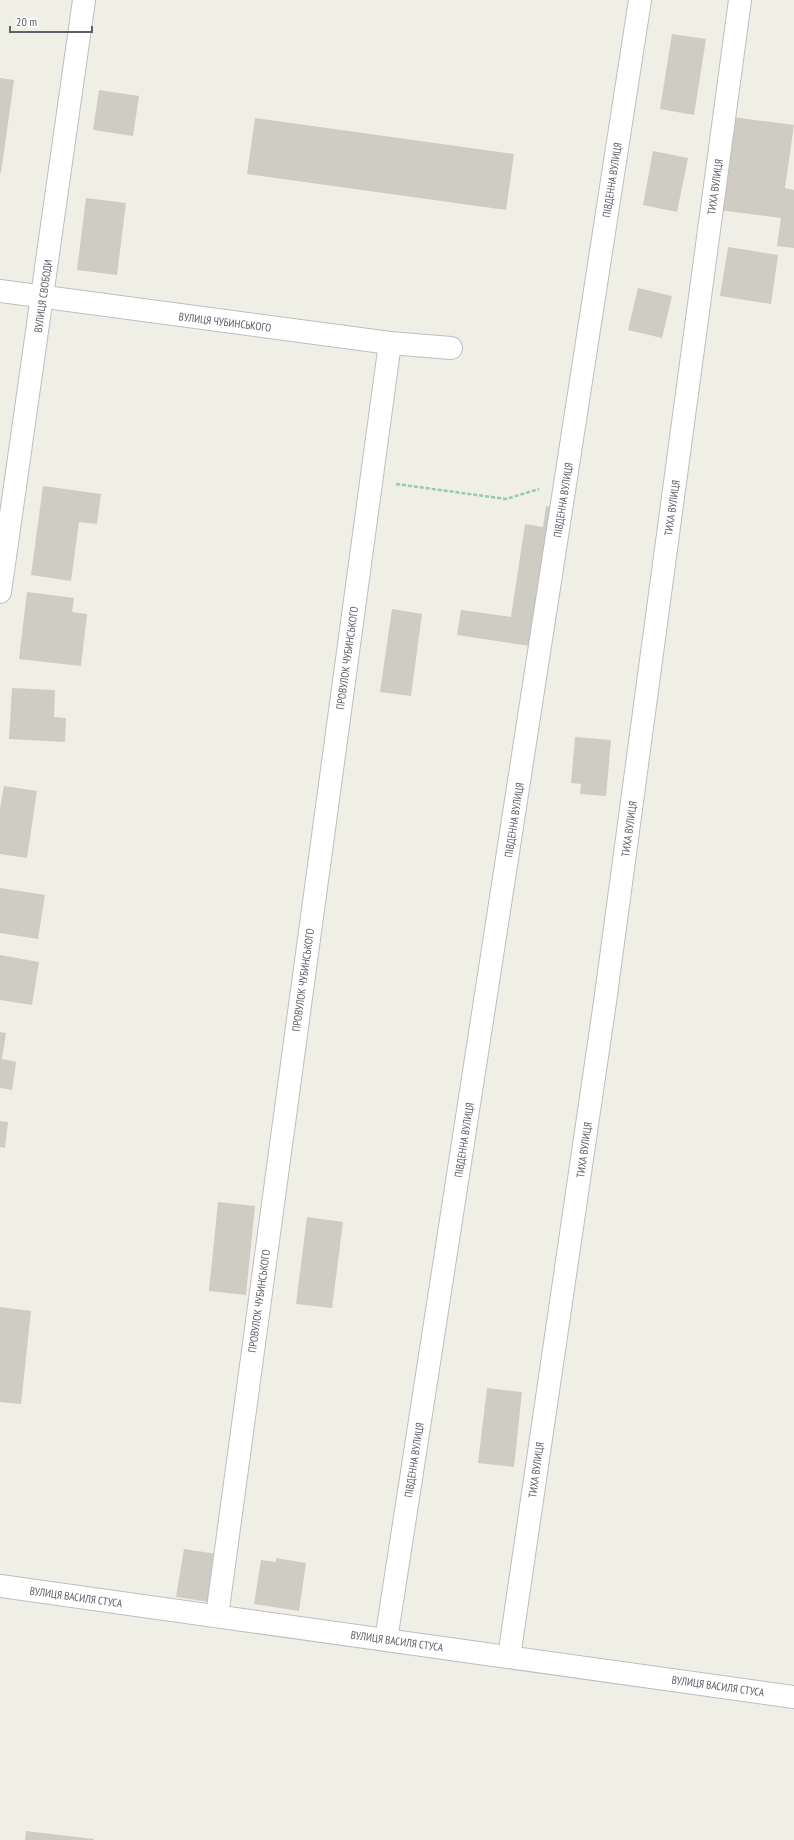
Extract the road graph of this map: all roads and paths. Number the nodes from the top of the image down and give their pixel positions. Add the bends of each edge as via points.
1 (84, 0) edge
2 (640, 0) edge
3 (740, 0) edge
4 (0, 292) edge
5 (43, 298) junction
6 (390, 343) junction
7 (451, 348) dead end
8 (371, 480) junction
9 (566, 481) junction
10 (0, 592) edge
11 (0, 1586) edge
12 (216, 1616) junction
13 (386, 1640) junction
14 (509, 1657) junction
15 (794, 1697) edge

1 - 5 street, ВУЛИЦЯ СВОБОДИ
2 - 9 street, ПІВДЕННА ВУЛИЦЯ
3 - 14 street, ТИХА ВУЛИЦЯ via 606,1002
4 - 5 street, ВУЛИЦЯ ЧУБИНСЬКОГО
5 - 6 street, ВУЛИЦЯ ЧУБИНСЬКОГО
5 - 10 street, ВУЛИЦЯ СВОБОДИ
6 - 7 street, ВУЛИЦЯ ЧУБИНСЬКОГО
6 - 8 street, ПРОВУЛОК ЧУБИНСЬКОГО
8 - 9 path via 506,499
8 - 12 street, ПРОВУЛОК ЧУБИНСЬКОГО
9 - 13 street, ПІВДЕННА ВУЛИЦЯ
11 - 12 street, ВУЛИЦЯ ВАСИЛЯ СТУСА
12 - 13 street, ВУЛИЦЯ ВАСИЛЯ СТУСА
13 - 14 street, ВУЛИЦЯ ВАСИЛЯ СТУСА
14 - 15 street, ВУЛИЦЯ ВАСИЛЯ СТУСА

